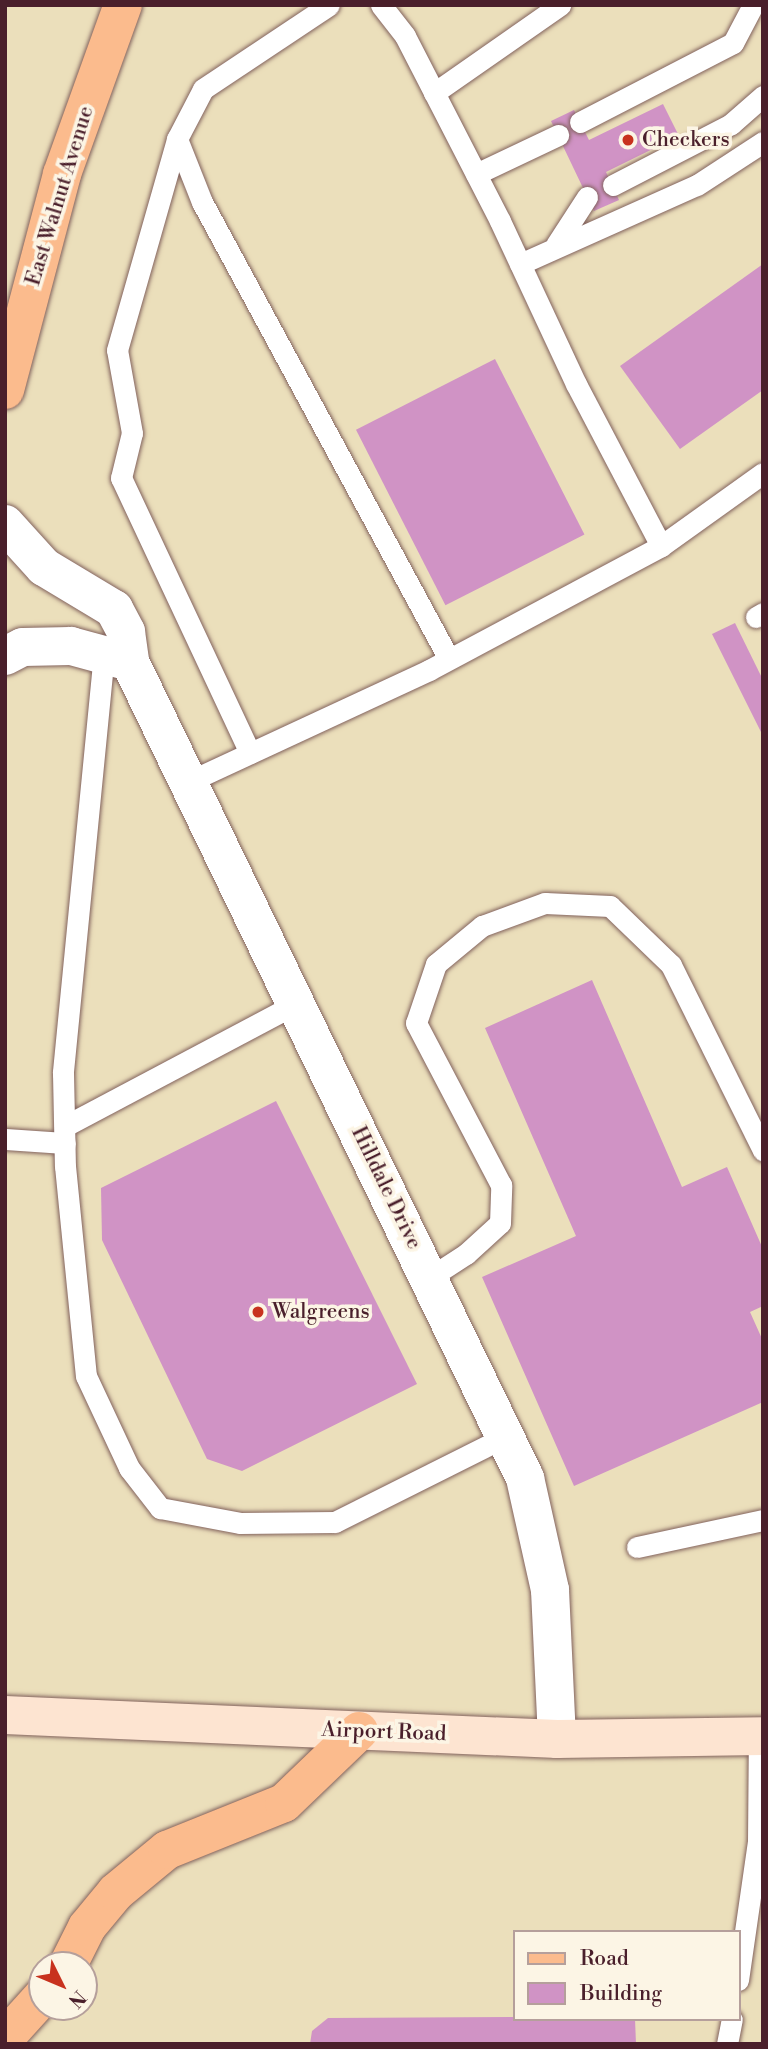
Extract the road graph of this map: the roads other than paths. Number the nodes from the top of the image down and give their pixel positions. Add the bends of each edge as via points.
1 (123, 5) edge
2 (329, 5) edge
3 (381, 5) edge
4 (560, 5) edge
5 (753, 5) edge
6 (434, 93) junction
7 (763, 96) edge
8 (580, 122) dead end
9 (558, 135) dead end
10 (177, 139) junction
11 (763, 142) edge
12 (476, 174) junction
13 (613, 186) dead end
14 (587, 197) dead end
15 (556, 245) junction
16 (520, 264) junction
17 (5, 390) edge
18 (763, 473) edge
19 (5, 524) edge
20 (661, 546) junction
21 (5, 656) edge
22 (117, 657) junction
23 (449, 659) junction
24 (250, 753) junction
25 (190, 781) junction
26 (296, 1003) junction
27 (65, 1134) junction
28 (5, 1139) edge
29 (763, 1150) edge
30 (429, 1278) junction
31 (505, 1437) junction
32 (763, 1520) edge
33 (637, 1547) dead end
34 (5, 1715) edge
35 (359, 1731) junction
36 (761, 1736) edge
37 (557, 1739) junction
38 (75, 1951) edge
39 (740, 1966) edge
40 (28, 2013) edge
41 (732, 2021) edge
42 (5, 2038) edge
43 (727, 2044) edge

1 - 17 main road, East Walnut Avenue via 62,174
2 - 10 lane via 204,89
3 - 6 lane via 405,36
4 - 6 lane
5 - 8 lane via 733,43
6 - 12 lane
7 - 13 lane via 731,124
9 - 12 lane
10 - 23 lane via 202,202
10 - 24 lane via 117,350 132,433 121,478
11 - 15 lane via 698,185
12 - 16 lane
14 - 15 lane
15 - 16 lane
16 - 20 lane via 576,384
18 - 20 lane
19 - 22 street, Hilldale Drive via 44,567 114,609 125,632
20 - 23 lane
21 - 22 street via 23,647 71,646
22 - 25 street, Hilldale Drive
22 - 27 lane via 63,1073
23 - 24 lane
24 - 25 lane
25 - 26 street, Hilldale Drive
26 - 27 lane
26 - 30 street, Hilldale Drive
27 - 28 lane
27 - 31 lane via 86,1376 129,1468 160,1508 240,1523 335,1522
29 - 30 lane via 671,965 610,906 545,903 482,926 436,964 416,1023 502,1185 500,1223 466,1254
30 - 31 street, Hilldale Drive
31 - 37 street, Hilldale Drive via 525,1478 550,1590
32 - 33 lane
34 - 35 main road, Airport Road
35 - 37 main road, Airport Road
35 - 38 main road via 284,1803 167,1850 116,1892 87,1927
36 - 37 main road, Airport Road
36 - 39 lane via 758,1841
40 - 42 main road
41 - 43 lane

